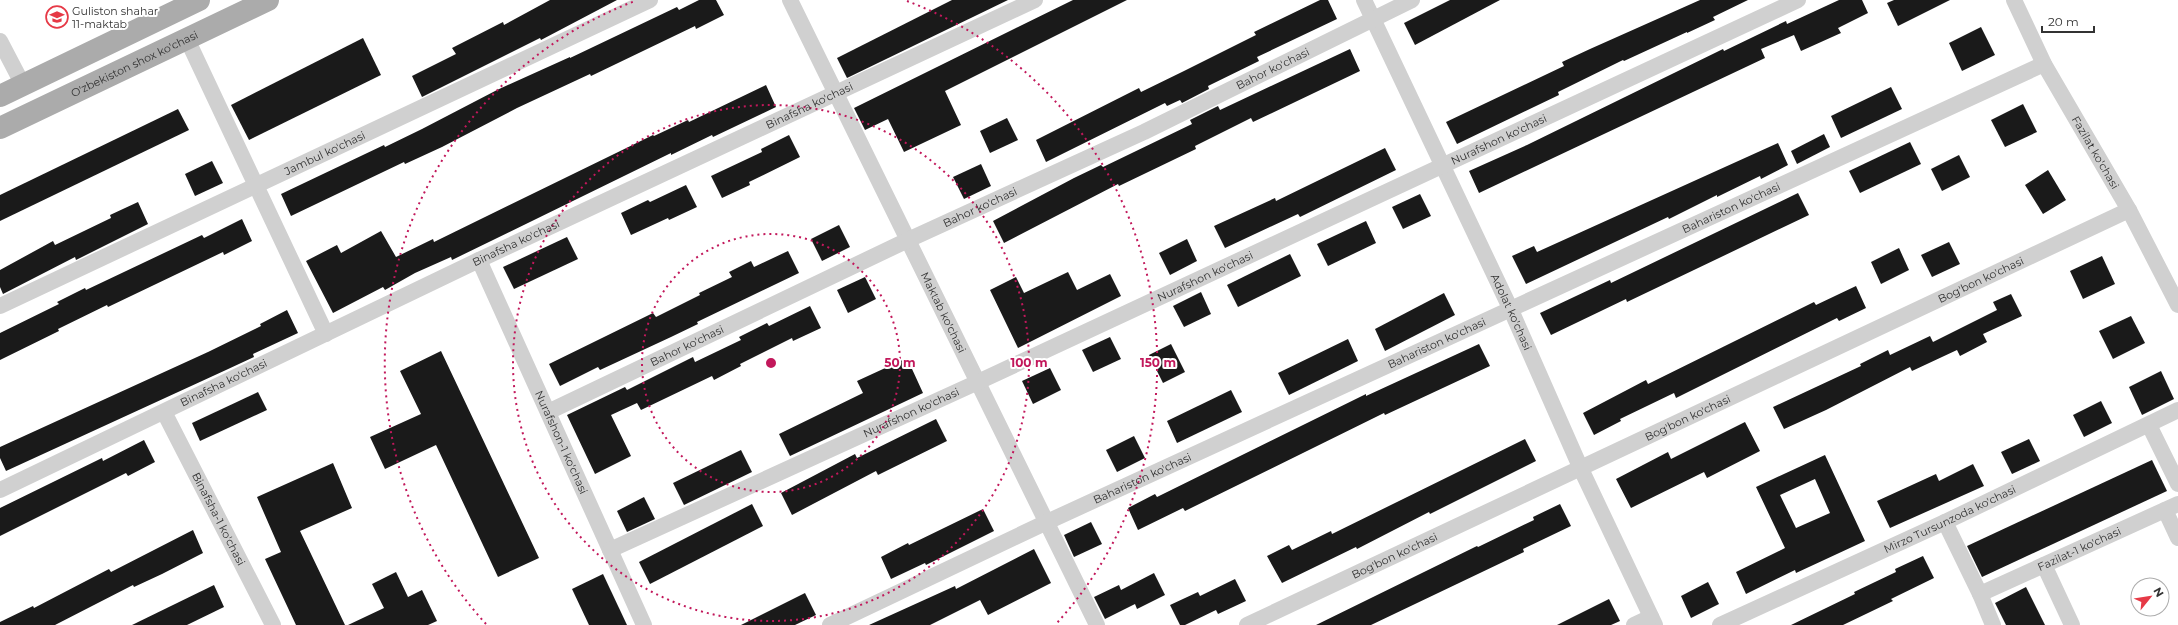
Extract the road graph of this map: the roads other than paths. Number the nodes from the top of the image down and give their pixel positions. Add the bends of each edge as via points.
1 (199, 0) edge
2 (268, 0) edge
3 (650, 0) edge
4 (790, 0) edge
5 (1035, 0) edge
6 (1364, 0) edge
7 (1412, 0) edge
8 (1798, 0) edge
9 (2014, 0) edge
10 (1373, 18) junction
11 (187, 39) junction
12 (0, 41) edge
13 (2044, 64) junction
14 (23, 85) junction
15 (836, 94) junction
16 (0, 96) edge
17 (0, 128) edge
18 (1441, 165) junction
19 (256, 185) junction
20 (2130, 210) junction
21 (908, 240) junction
22 (479, 260) junction
23 (2178, 305) edge
24 (0, 306) edge
25 (1511, 310) junction
26 (326, 334) junction
27 (978, 382) junction
28 (2178, 410) edge
29 (164, 412) junction
30 (548, 412) junction
31 (2150, 425) junction
32 (1581, 469) junction
33 (2178, 484) edge
34 (0, 490) edge
35 (2172, 507) edge
36 (1047, 522) junction
37 (1945, 522) junction
38 (2178, 538) edge
39 (610, 550) junction
40 (2044, 565) junction
41 (1980, 594) junction
42 (1653, 621) edge
43 (273, 625) edge
44 (644, 625) edge
45 (830, 625) edge
46 (1097, 625) edge
47 (1247, 625) edge
48 (1634, 625) edge
49 (1720, 625) edge
50 (1993, 625) edge
51 (2072, 625) edge

1 - 14 main road
2 - 11 main road, O'zbekiston shox ko'chasi
3 - 19 street, Jambul ko'chasi
4 - 15 street, Maktab ko'chasi
5 - 15 street, Binafsha ko'chasi
6 - 10 street, Adolat ko'chasi
7 - 10 street, Bahor ko'chasi
8 - 18 street, Nurafshon ko'chasi
9 - 13 street, Fazilat ko'chasi
10 - 18 street, Adolat ko'chasi
10 - 21 street, Bahor ko'chasi via 1144,132
11 - 17 main road, O'zbekiston shox ko'chasi
11 - 19 street
12 - 14 street
13 - 20 street, Fazilat ko'chasi
13 - 25 street, Bahariston ko'chasi
14 - 16 main road
15 - 21 street, Maktab ko'chasi
15 - 22 street, Binafsha ko'chasi
18 - 25 street, Adolat ko'chasi
18 - 27 street, Nurafshon ko'chasi
19 - 24 street, Jambul ko'chasi
19 - 26 street
20 - 23 street, Fazilat ko'chasi
20 - 32 street, Bog'bon ko'chasi
21 - 27 street, Maktab ko'chasi
21 - 30 street, Bahor ko'chasi
22 - 26 street, Binafsha ko'chasi
22 - 30 street, Nurafshon-1 ko'chasi
25 - 32 street, Adolat ko'chasi
25 - 36 street, Bahariston ko'chasi
26 - 29 street, Binafsha ko'chasi
27 - 36 street, Maktab ko'chasi
27 - 39 street, Nurafshon ko'chasi
28 - 31 street, Mirzo Tursunzoda ko'chasi
29 - 34 street, Binafsha ko'chasi
29 - 43 street, Binafsha-1 ko'chasi
30 - 39 street, Nurafshon-1 ko'chasi
31 - 33 street
31 - 37 street, Mirzo Tursunzoda ko'chasi
32 - 42 street, Adolat ko'chasi
32 - 47 street, Bog'bon ko'chasi
35 - 38 street
35 - 40 street, Fazilat-1 ko'chasi
36 - 45 street, Bahariston ko'chasi
36 - 46 street, Maktab ko'chasi
37 - 41 street
37 - 49 street, Mirzo Tursunzoda ko'chasi
39 - 44 street, Nurafshon-1 ko'chasi
40 - 41 street, Fazilat-1 ko'chasi
40 - 51 street
41 - 50 street
42 - 48 street

